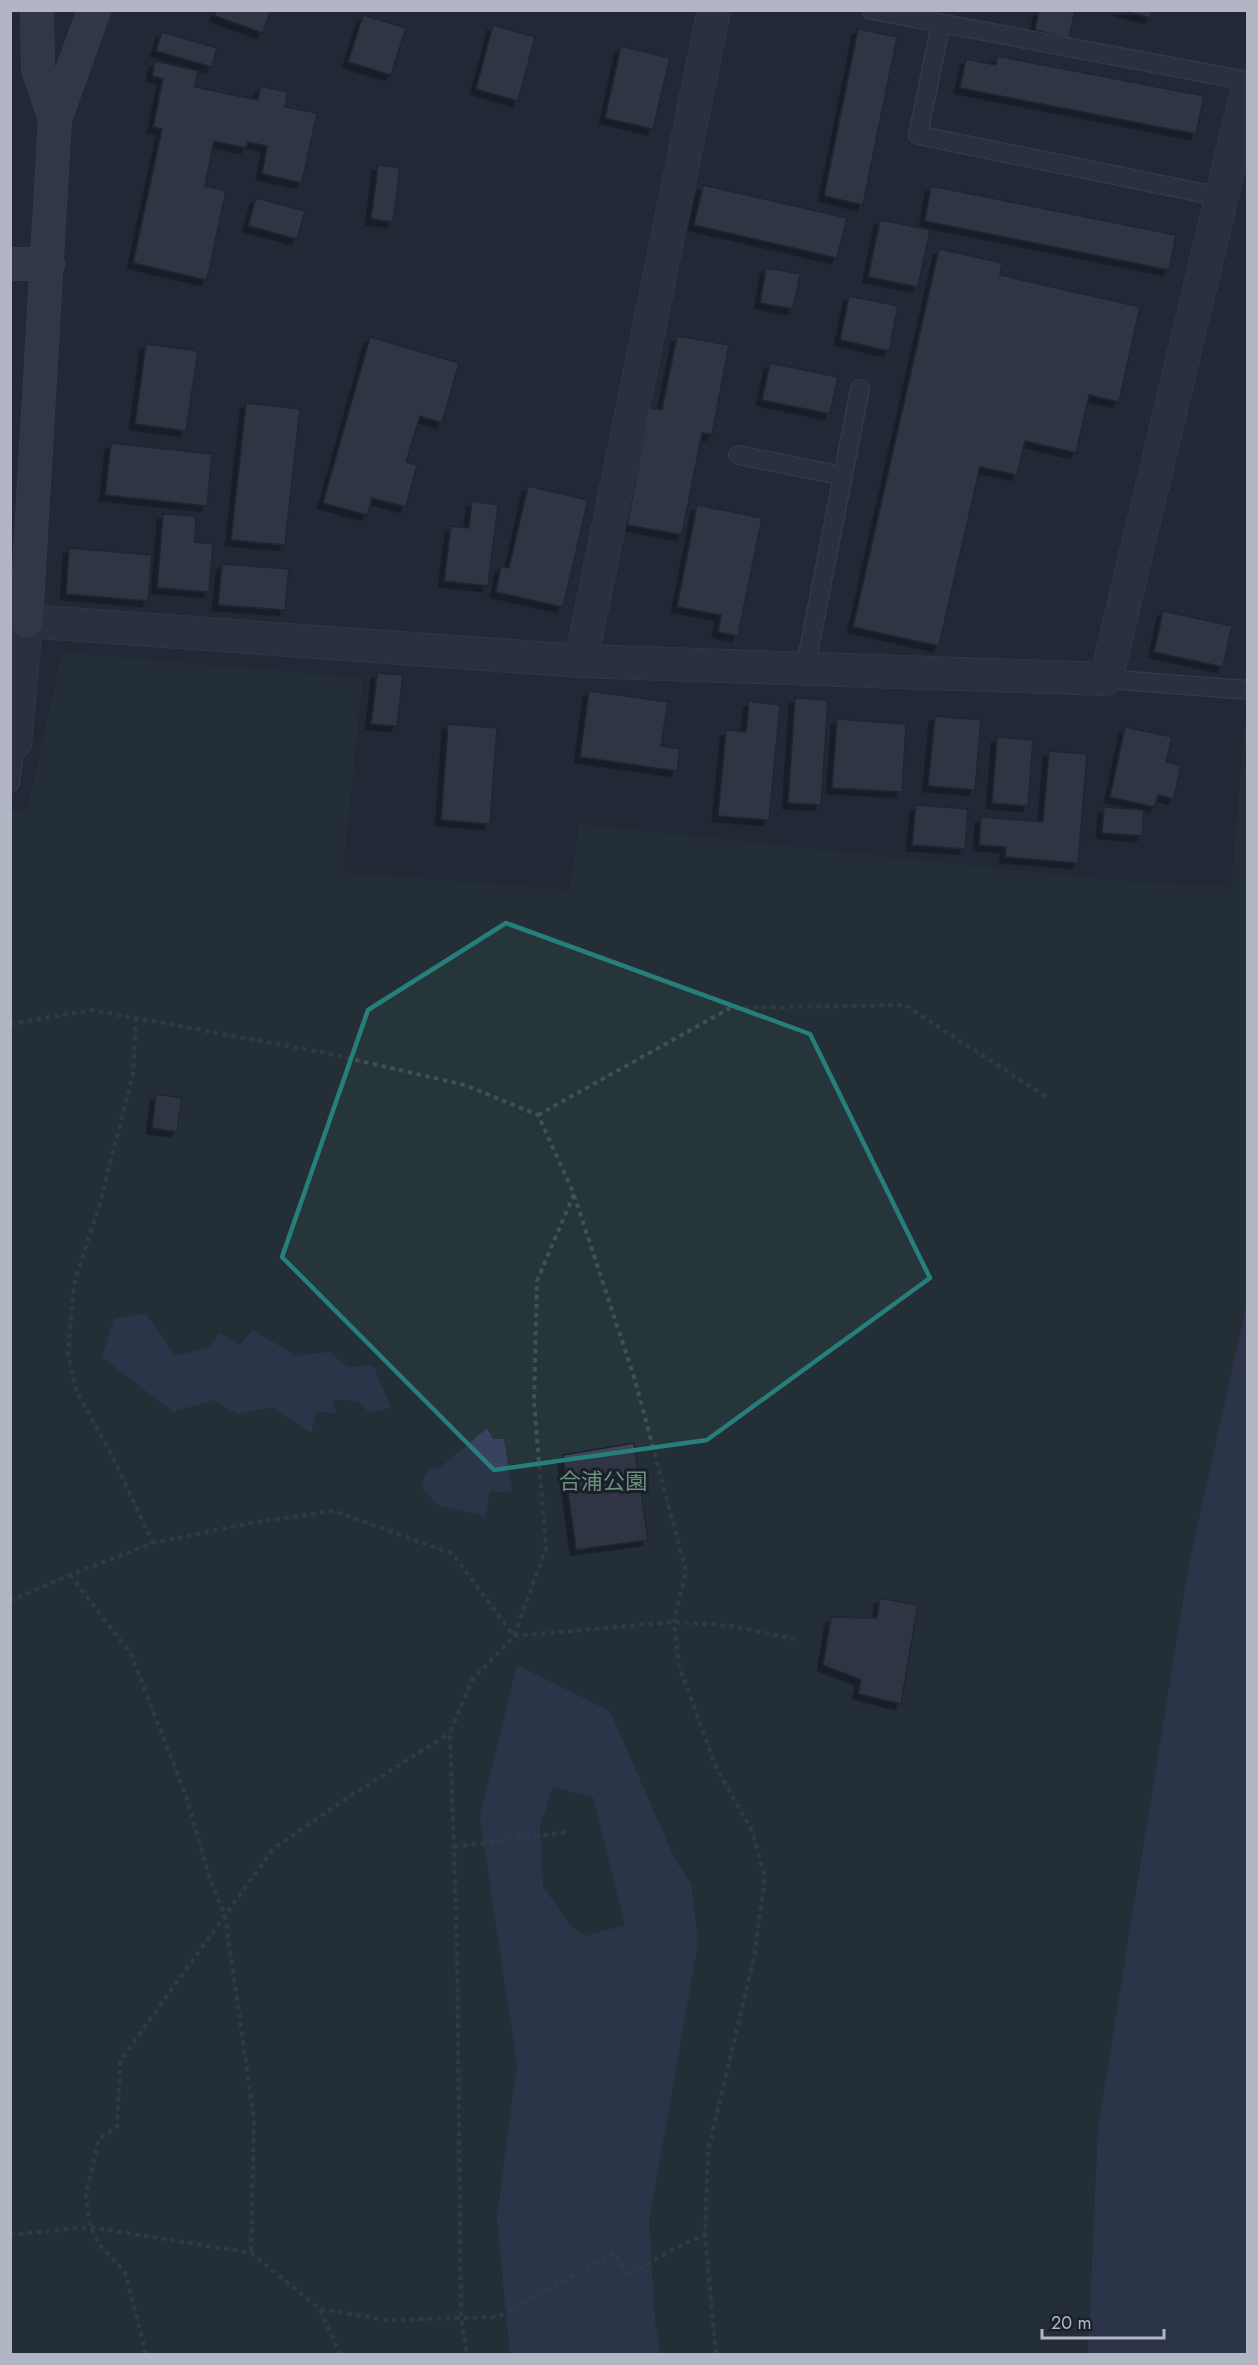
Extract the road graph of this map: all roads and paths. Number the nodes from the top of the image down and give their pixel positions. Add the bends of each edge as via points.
1 (37, 10) edge
2 (94, 10) edge
3 (714, 10) edge
4 (871, 10) edge
5 (941, 23) junction
6 (1248, 81) edge
7 (1248, 87) edge
8 (55, 119) junction
9 (1221, 197) junction
10 (10, 264) edge
11 (48, 264) junction
12 (861, 389) dead end
13 (738, 455) dead end
14 (843, 476) junction
15 (26, 621) junction
16 (581, 661) junction
17 (805, 669) junction
18 (1106, 679) junction
19 (1248, 690) edge
20 (13, 743) edge
21 (10, 783) edge
22 (136, 1018) junction
23 (10, 1024) edge
24 (1048, 1098) dead end
25 (538, 1115) junction
26 (574, 1194) junction
27 (153, 1543) junction
28 (70, 1575) junction
29 (10, 1601) edge
30 (674, 1622) junction
31 (514, 1636) junction
32 (799, 1640) dead end
33 (450, 1733) junction
34 (568, 1832) dead end
35 (454, 1847) junction
36 (225, 1916) junction
37 (90, 2227) junction
38 (10, 2235) edge
39 (705, 2235) junction
40 (252, 2253) junction
41 (320, 2309) junction
42 (462, 2318) junction
43 (146, 2355) edge
44 (340, 2355) edge
45 (467, 2355) edge
46 (716, 2355) edge

1 - 8 street via 38,69
2 - 8 street
3 - 16 street
4 - 5 lane
5 - 6 lane
5 - 9 lane via 918,135
7 - 9 street
8 - 11 street
9 - 18 street
10 - 11 street
11 - 15 street
12 - 14 lane
13 - 14 lane
14 - 17 lane
15 - 16 street
15 - 20 street
16 - 17 street
17 - 18 street
18 - 19 lane
20 - 21 lane
22 - 23 path via 92,1010
22 - 25 path via 321,1052 465,1085
22 - 27 path via 133,1074 100,1203 74,1284 68,1353 76,1390
24 - 25 path via 904,1005 730,1008
25 - 26 path
26 - 30 path via 635,1380 686,1571
26 - 31 path via 537,1281 534,1402 546,1548
27 - 28 path
27 - 31 path via 334,1511 453,1554
28 - 29 path
28 - 36 path via 131,1654 186,1796
30 - 31 path
30 - 32 path via 733,1626
30 - 39 path via 679,1666 716,1767 753,1833 765,1878 754,1958 708,2151
31 - 33 path via 472,1680
33 - 35 path
33 - 36 path via 273,1849
34 - 35 path
35 - 42 path
36 - 37 path via 120,2061 117,2127 99,2139 86,2194
36 - 40 path via 254,2118
37 - 38 path
37 - 40 path
37 - 43 path via 102,2248 125,2272
39 - 42 path via 627,2276 615,2253 498,2317
39 - 46 path
40 - 41 path
41 - 42 path via 387,2320
41 - 44 path
42 - 45 path

